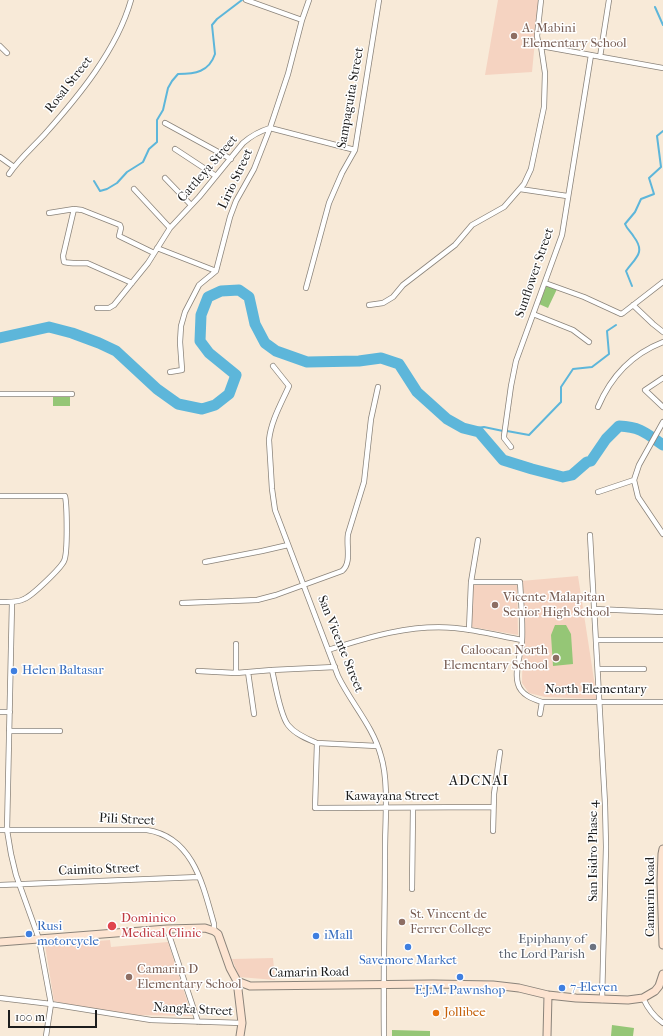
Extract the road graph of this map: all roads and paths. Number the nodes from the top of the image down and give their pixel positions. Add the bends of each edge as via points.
1 (131, 0) edge
2 (246, 0) edge
3 (309, 0) edge
4 (379, 0) edge
5 (541, 0) edge
6 (610, 0) edge
7 (302, 20) junction
8 (0, 46) edge
9 (542, 46) junction
10 (8, 53) dead end
11 (591, 55) junction
12 (600, 57) junction
13 (663, 68) edge
14 (165, 123) dead end
15 (270, 128) junction
16 (175, 149) dead end
17 (355, 150) junction
18 (0, 157) edge
19 (231, 159) junction
20 (14, 166) junction
21 (9, 174) dead end
22 (216, 176) junction
23 (165, 178) dead end
24 (134, 189) dead end
25 (520, 190) junction
26 (567, 196) junction
27 (191, 205) junction
28 (74, 209) junction
29 (48, 213) dead end
30 (170, 228) junction
31 (157, 248) junction
32 (154, 253) junction
33 (216, 271) junction
34 (663, 282) edge
35 (132, 283) junction
36 (545, 283) junction
37 (306, 288) dead end
38 (368, 305) dead end
39 (633, 305) junction
40 (97, 308) dead end
41 (533, 314) junction
42 (663, 332) edge
43 (588, 342) dead end
44 (663, 342) edge
45 (272, 366) dead end
46 (170, 372) dead end
47 (663, 378) edge
48 (378, 387) dead end
49 (0, 394) edge
50 (72, 394) dead end
51 (598, 407) dead end
52 (663, 407) edge
53 (662, 424) edge
54 (511, 447) dead end
55 (634, 480) junction
56 (598, 492) dead end
57 (0, 496) edge
58 (663, 534) edge
59 (590, 535) dead end
60 (478, 540) dead end
61 (288, 545) junction
62 (205, 562) dead end
63 (471, 582) junction
64 (304, 585) junction
65 (0, 602) edge
66 (12, 602) junction
67 (182, 604) dead end
68 (594, 609) junction
69 (663, 612) edge
70 (469, 630) junction
71 (522, 640) junction
72 (597, 640) junction
73 (663, 640) edge
74 (236, 644) dead end
75 (328, 650) junction
76 (335, 667) junction
77 (599, 669) junction
78 (644, 669) dead end
79 (272, 670) junction
80 (198, 671) dead end
81 (248, 672) junction
82 (236, 673) junction
83 (542, 702) junction
84 (600, 702) junction
85 (663, 702) edge
86 (0, 712) edge
87 (10, 712) junction
88 (254, 714) dead end
89 (540, 714) dead end
90 (9, 731) junction
91 (60, 731) dead end
92 (318, 743) junction
93 (378, 746) junction
94 (500, 752) dead end
95 (386, 808) junction
96 (412, 808) junction
97 (493, 808) junction
98 (0, 830) edge
99 (7, 830) junction
100 (493, 831) dead end
101 (663, 849) edge
102 (199, 877) junction
103 (19, 884) junction
104 (0, 885) edge
105 (412, 889) dead end
106 (166, 929) junction
107 (214, 931) junction
108 (39, 939) junction
109 (0, 942) edge
110 (663, 945) edge
111 (663, 974) edge
112 (237, 981) junction
113 (383, 985) junction
114 (661, 986) edge
115 (548, 995) junction
116 (0, 998) edge
117 (643, 998) junction
118 (602, 1000) junction
119 (51, 1004) junction
120 (198, 1022) junction
121 (663, 1023) edge
122 (242, 1024) junction
123 (46, 1036) edge
124 (240, 1036) edge
125 (384, 1036) edge
126 (547, 1036) edge

1 - 20 street, Rosal Street via 104,59 64,112
2 - 7 street
3 - 7 street
4 - 17 street, Sampaguita Street
5 - 9 street via 537,36
6 - 12 street
7 - 15 street
8 - 10 street
9 - 11 street
9 - 25 street via 545,73 544,107 531,169
11 - 12 street
11 - 26 street, Sunflower Street
12 - 13 street
14 - 19 street
15 - 17 street
15 - 19 street, Cattleya Street via 243,143
15 - 33 street, Lirio Street via 255,166 236,201
16 - 22 street
17 - 37 street, Sampaguita Street via 329,203
18 - 20 street
19 - 22 street, Cattleya Street
20 - 21 street, Rosal Street
22 - 27 street, Cattleya Street
23 - 27 street
24 - 30 street
25 - 26 street
25 - 38 street via 499,210 472,225 456,245 403,285 393,297 383,304
26 - 36 street, Sunflower Street via 562,235
27 - 30 street, Cattleya Street
28 - 29 street
28 - 32 street via 120,225 119,236
28 - 35 street via 63,256 64,262 87,263
30 - 31 street, Cattleya Street
31 - 32 street, Cattleya Street
31 - 33 street
32 - 35 street, Cattleya Street
33 - 46 street via 199,285 185,312 180,342 182,371
34 - 39 street
35 - 40 street, Cattleya Street via 114,305 109,308
36 - 39 street via 620,314
36 - 41 street, Sunflower Street
39 - 42 street
41 - 43 street via 573,330
41 - 54 street, Sunflower Street via 516,361 511,386 504,436
44 - 51 street via 648,348 625,365
45 - 61 street, San Vicente Street via 289,386 272,426 269,440 273,499
47 - 52 street via 645,390
48 - 64 street via 371,419 364,482 348,534 347,565 342,572
49 - 50 street
53 - 55 street via 639,465
55 - 56 street
55 - 58 street via 638,496
57 - 66 street via 65,496 64,562 31,595
59 - 68 street, San Isidro Phase 4
60 - 63 street
61 - 62 street
61 - 64 street, San Vicente Street
63 - 70 street
63 - 71 street, North Elementary via 520,582
64 - 67 street via 256,600
64 - 75 street, San Vicente Street
65 - 66 street
66 - 87 street
68 - 69 street
68 - 72 street, San Isidro Phase 4
70 - 71 street
70 - 75 street via 441,628 392,632
71 - 83 street, North Elementary via 518,684 528,696
72 - 73 street
72 - 77 street, San Isidro Phase 4
74 - 82 street
75 - 76 street, San Vicente Street
76 - 79 street
76 - 93 street, San Vicente Street via 346,693 366,722
77 - 78 street
77 - 84 street, San Isidro Phase 4
79 - 81 street
79 - 92 street via 287,724 308,740
80 - 82 street
81 - 82 street
81 - 88 street
83 - 84 street, North Elementary
83 - 89 street
84 - 85 street, North Elementary
84 - 118 street, San Isidro Phase 4 via 606,847
86 - 87 street
87 - 90 street
90 - 91 street
90 - 99 street
92 - 93 street
92 - 95 street, Kawayana Street via 315,808
93 - 95 street, San Vicente Street via 385,774
94 - 97 street
95 - 96 street, Kawayana Street
95 - 113 street, San Vicente Street
96 - 97 street, Kawayana Street
96 - 105 street
97 - 100 street
98 - 99 street, Pili Street
99 - 102 street, Pili Street via 156,831 170,837 182,847
99 - 103 street
101 - 110 main road, Camarin Road
102 - 103 street, Caimito Street
102 - 107 street, Pili Street
103 - 104 street, Caimito Street
103 - 108 street
106 - 107 main road via 205,928
106 - 108 main road
106 - 120 street
107 - 112 main road via 220,939
108 - 109 main road
108 - 119 street
111 - 114 main road
112 - 113 main road, Camarin Road via 250,986
112 - 122 main road
113 - 115 main road, Camarin Road via 505,986
113 - 125 street, San Vicente Street
114 - 117 main road
115 - 118 main road, Camarin Road
115 - 126 main road
116 - 119 street, Nangka Street
117 - 118 main road, Camarin Road
117 - 121 street via 649,1011
119 - 120 street, Nangka Street via 151,1020
119 - 123 street
120 - 122 street, Nangka Street
122 - 124 main road

